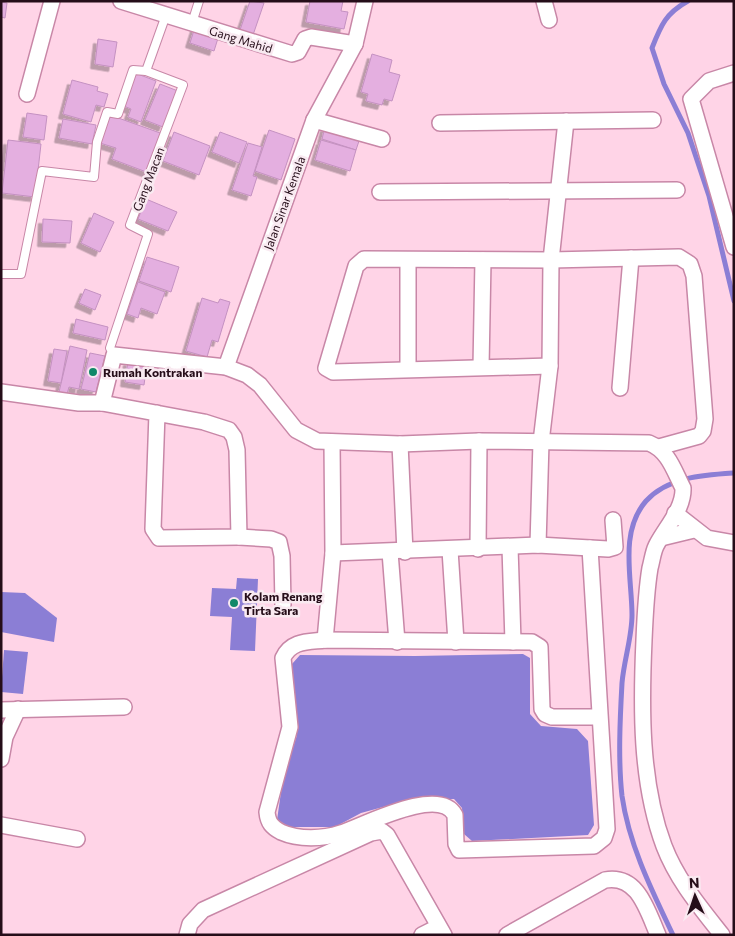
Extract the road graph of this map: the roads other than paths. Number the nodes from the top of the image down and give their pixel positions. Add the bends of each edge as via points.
1 (52, 1) edge
2 (121, 1) edge
3 (199, 1) edge
4 (365, 1) edge
5 (544, 1) edge
6 (166, 15) junction
7 (549, 20) dead end
8 (192, 23) junction
9 (355, 44) junction
10 (146, 71) junction
11 (734, 73) edge
12 (27, 94) dead end
13 (314, 120) junction
14 (566, 120) junction
15 (653, 120) dead end
16 (440, 123) dead end
17 (382, 139) dead end
18 (559, 189) junction
19 (677, 190) dead end
20 (380, 192) dead end
21 (727, 196) edge
22 (734, 247) edge
23 (631, 258) junction
24 (408, 260) junction
25 (483, 260) junction
26 (551, 260) junction
27 (1, 274) edge
28 (114, 355) junction
29 (550, 366) junction
30 (226, 367) junction
31 (481, 367) junction
32 (408, 369) junction
33 (620, 388) dead end
34 (1, 392) edge
35 (102, 403) junction
36 (156, 413) junction
37 (479, 441) junction
38 (332, 442) junction
39 (542, 442) junction
40 (400, 444) junction
41 (659, 447) junction
42 (675, 513) junction
43 (613, 520) dead end
44 (694, 530) junction
45 (238, 537) junction
46 (661, 538) junction
47 (734, 543) edge
48 (538, 545) junction
49 (510, 548) junction
50 (590, 548) junction
51 (478, 549) junction
52 (450, 550) junction
53 (398, 552) junction
54 (333, 553) junction
55 (283, 605) dead end
56 (325, 640) junction
57 (397, 642) junction
58 (456, 642) junction
59 (513, 642) junction
60 (124, 707) dead end
61 (18, 709) junction
62 (1, 710) edge
63 (600, 717) junction
64 (1, 759) edge
65 (1, 825) edge
66 (77, 839) dead end
67 (441, 931) edge
68 (188, 935) edge
69 (422, 935) edge
70 (507, 935) edge
71 (658, 935) edge
72 (722, 935) edge

1 - 12 street
2 - 6 street, Gang Mahid
3 - 8 lane
4 - 9 street, Jalan Sinar Kemala
5 - 7 street
6 - 8 street, Gang Mahid
6 - 10 lane
8 - 9 street, Gang Mahid via 292,54 298,52 305,39 311,37
9 - 13 street, Jalan Sinar Kemala
10 - 27 lane via 133,70 118,114 106,112 97,142 94,177 42,171 21,274
10 - 28 lane, Gang Macan via 183,85 130,226 148,234 110,348
11 - 21 street via 708,81 691,99
13 - 17 street
13 - 30 street, Jalan Sinar Kemala
14 - 15 street
14 - 16 street
14 - 18 street
18 - 19 street
18 - 20 street
18 - 26 street
21 - 22 street
23 - 26 street
23 - 33 street
23 - 41 street via 679,257 690,264 694,276 705,419 703,431 699,436
24 - 25 street
24 - 32 street
24 - 32 street via 364,259 359,262 326,368 333,372
25 - 26 street
25 - 31 street
26 - 29 street
28 - 30 street
28 - 35 street
29 - 31 street
29 - 39 street
30 - 38 street via 247,375 260,385 296,430 317,441
31 - 32 street
34 - 35 street
35 - 36 street
36 - 45 street via 204,422 229,430 234,437
36 - 45 street via 155,535 159,538
37 - 39 street
37 - 40 street
37 - 51 street
38 - 40 street
38 - 54 street
39 - 41 street via 649,443
39 - 48 street
40 - 53 street
41 - 42 street via 666,454 683,488 681,503
42 - 44 street
42 - 46 street
43 - 50 street via 615,547
44 - 46 street
44 - 47 street via 707,538
45 - 55 street via 278,542 282,556
46 - 72 street via 655,547 646,594 643,674 645,756 652,804 664,847 682,884
48 - 49 street
48 - 50 street
49 - 51 street
49 - 59 street
50 - 63 street
51 - 52 street
52 - 53 street
52 - 58 street
53 - 54 street
53 - 57 street
54 - 56 street
56 - 57 street
56 - 63 street via 296,644 283,658 290,727 267,812 273,828 289,836 333,835 398,810 434,805 444,806 455,815 459,850 594,846 604,838 607,829
57 - 58 street
58 - 59 street
59 - 63 street via 532,642 540,647 542,709 545,714 552,717
60 - 61 street
61 - 62 street
61 - 64 street via 5,737
65 - 66 street
67 - 68 street via 382,831 371,833 203,910 190,924
67 - 69 street
70 - 71 street via 605,880 615,878 639,892

